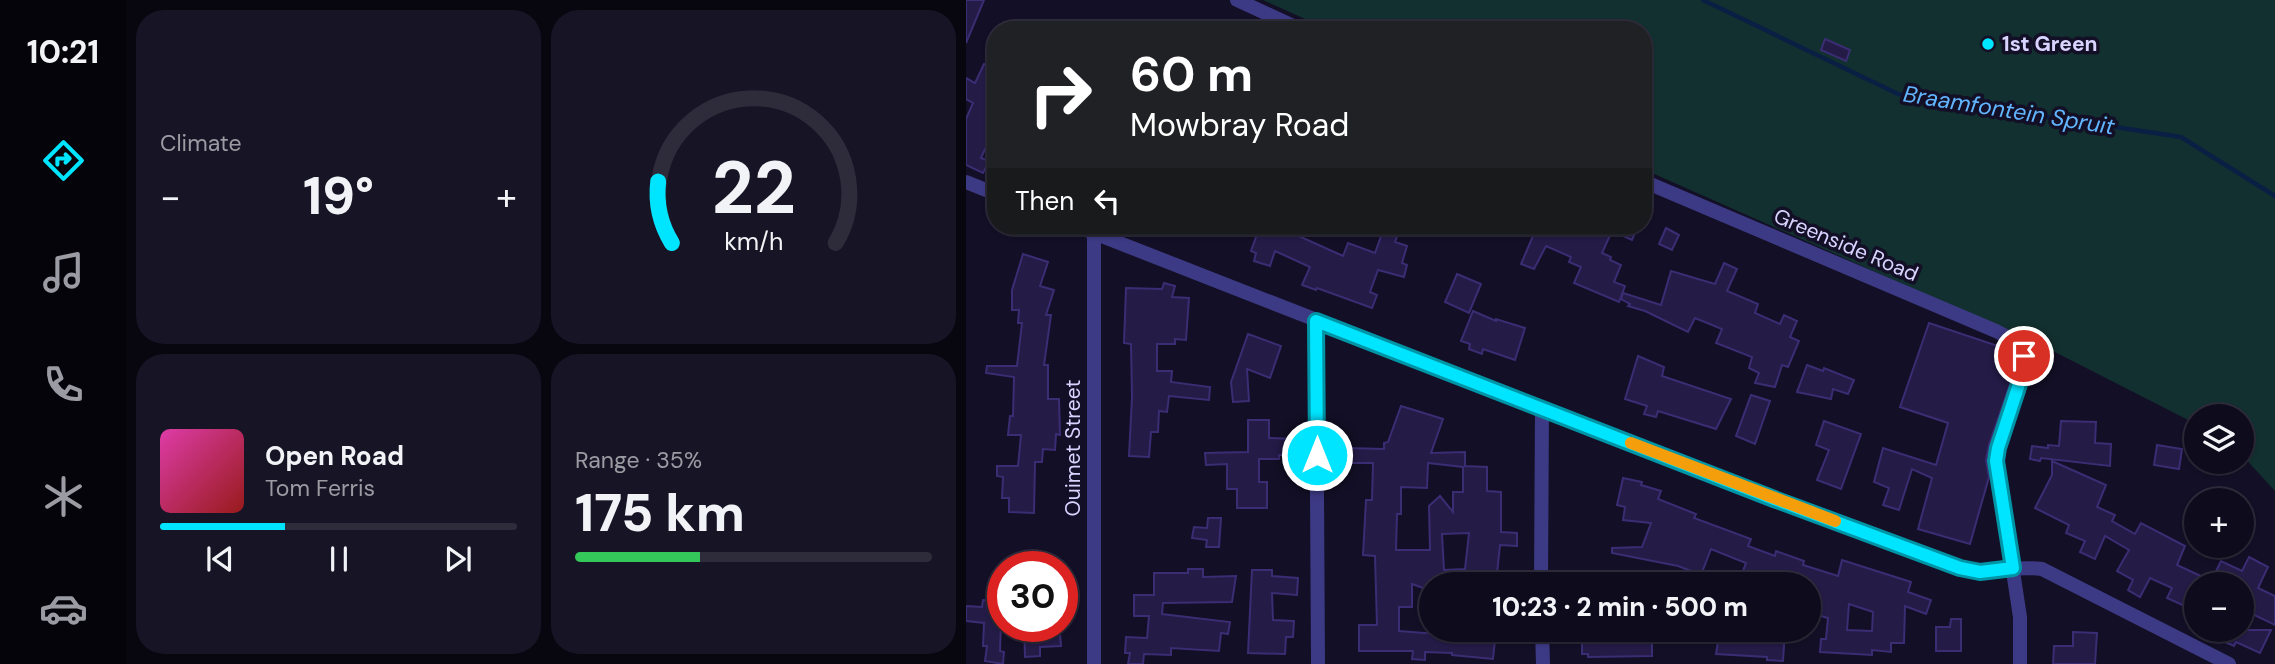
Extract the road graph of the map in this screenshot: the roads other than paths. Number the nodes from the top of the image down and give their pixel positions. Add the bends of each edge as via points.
1 (1237, 0) edge
2 (1282, 21) edge
3 (966, 182) edge
4 (1652, 185) edge
5 (987, 190) edge
6 (1094, 235) edge
7 (1099, 235) edge
8 (1316, 321) junction
9 (1542, 408) junction
10 (2013, 568) junction
11 (1541, 572) edge
12 (1542, 642) edge
13 (1094, 664) edge
14 (1318, 664) edge
15 (1543, 664) edge
16 (2020, 664) edge
17 (2229, 664) edge

1 - 2 street
3 - 5 street
4 - 10 street, Greenside Road via 2016,343 2024,356 2023,372 1996,461
6 - 13 street, Ouimet Street
7 - 8 street
8 - 9 street
8 - 14 street
9 - 10 street via 1960,568 1980,572
9 - 11 street
10 - 16 street
10 - 17 street via 2042,569
12 - 15 street

